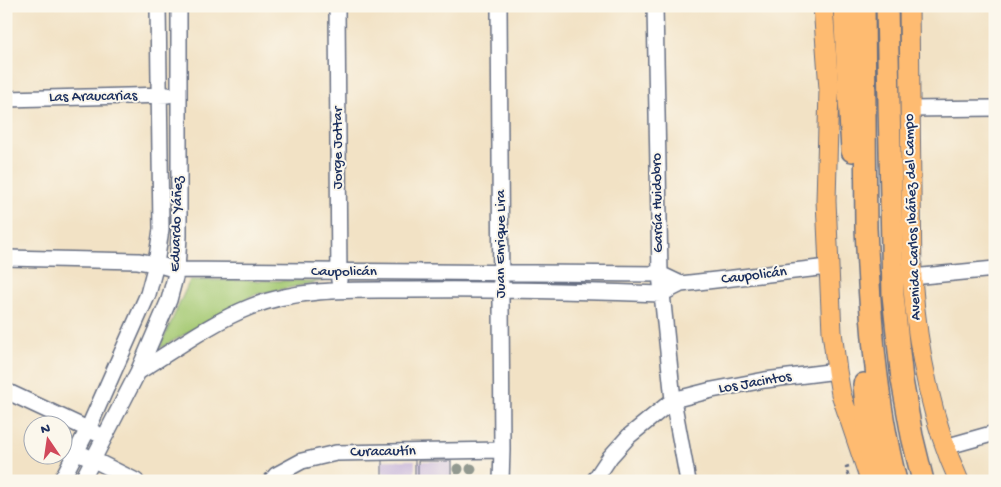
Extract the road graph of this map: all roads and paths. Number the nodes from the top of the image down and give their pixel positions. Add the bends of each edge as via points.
1 (158, 6) edge
2 (179, 6) edge
3 (336, 6) edge
4 (499, 6) edge
5 (655, 6) edge
6 (822, 6) edge
7 (844, 6) edge
8 (864, 6) edge
9 (887, 6) edge
10 (909, 6) edge
11 (179, 95) junction
12 (158, 96) junction
13 (6, 99) edge
14 (995, 108) edge
15 (910, 109) junction
16 (866, 228) junction
17 (6, 258) edge
18 (156, 264) junction
19 (867, 264) junction
20 (828, 267) junction
21 (995, 269) edge
22 (177, 270) junction
23 (339, 272) junction
24 (502, 272) junction
25 (660, 274) junction
26 (912, 277) junction
27 (680, 284) junction
28 (500, 289) junction
29 (339, 290) junction
30 (661, 294) junction
31 (836, 371) junction
32 (138, 372) junction
33 (6, 391) edge
34 (674, 400) junction
35 (88, 429) junction
36 (995, 433) edge
37 (104, 437) junction
38 (945, 447) junction
39 (502, 450) junction
40 (76, 452) junction
41 (93, 459) junction
42 (61, 481) edge
43 (82, 481) edge
44 (136, 481) edge
45 (271, 481) edge
46 (500, 481) edge
47 (594, 481) edge
48 (688, 481) edge
49 (870, 481) edge
50 (875, 481) edge
51 (896, 481) edge
52 (923, 481) edge
53 (959, 481) edge

1 - 12 street, Eduardo Yáñez
2 - 11 street, Eduardo Yáñez
3 - 23 street, Jorge Jottar
4 - 24 street, Juan Enrique Lira
5 - 25 street, García Huidobro
6 - 20 main road via 830,89 826,179
7 - 16 highway via 852,150 858,200
8 - 16 highway
9 - 52 highway, Avenida Carlos Ibáñez del Campo via 893,295 902,380
10 - 15 main road, Avenida Carlos Ibáñez del Campo
11 - 12 street, Las Araucarias
11 - 22 street, Eduardo Yáñez
12 - 13 street, Las Araucarias
12 - 18 street, Eduardo Yáñez via 161,229
14 - 15 street
15 - 26 main road, Avenida Carlos Ibáñez del Campo
16 - 19 highway
17 - 18 street, Caupolicán
18 - 22 street, Caupolicán
18 - 35 street, Eduardo Yáñez via 148,294
19 - 50 highway via 864,385
19 - 51 highway via 876,379
20 - 27 street, Caupolicán
20 - 31 main road
21 - 26 street
22 - 23 street, Caupolicán
22 - 32 street, Eduardo Yáñez via 169,300
23 - 24 street, Caupolicán
23 - 29 street, Jorge Jottar
24 - 25 street, Caupolicán
24 - 28 street, Juan Enrique Lira
25 - 27 street, Caupolicán
25 - 30 street, García Huidobro
26 - 38 main road, Avenida Carlos Ibáñez del Campo via 921,353
27 - 30 street, Caupolicán
28 - 29 street, Caupolicán
28 - 30 street, Caupolicán
28 - 39 street, Juan Enrique Lira
29 - 32 street, Caupolicán via 287,296 250,307
30 - 34 street, García Huidobro
31 - 34 street, Los Jacintos via 765,380
31 - 49 main road
32 - 37 street, Eduardo Yáñez
33 - 35 street
34 - 47 street via 629,436
34 - 48 street, García Huidobro
35 - 37 street
35 - 40 street, Eduardo Yáñez
36 - 38 street
37 - 41 street, Eduardo Yáñez
38 - 53 main road, Avenida Carlos Ibáñez del Campo
39 - 45 street, Curacautín via 336,454 302,461
39 - 46 street, Juan Enrique Lira
40 - 41 street
40 - 42 street, Eduardo Yáñez
41 - 43 street, Eduardo Yáñez
41 - 44 street

